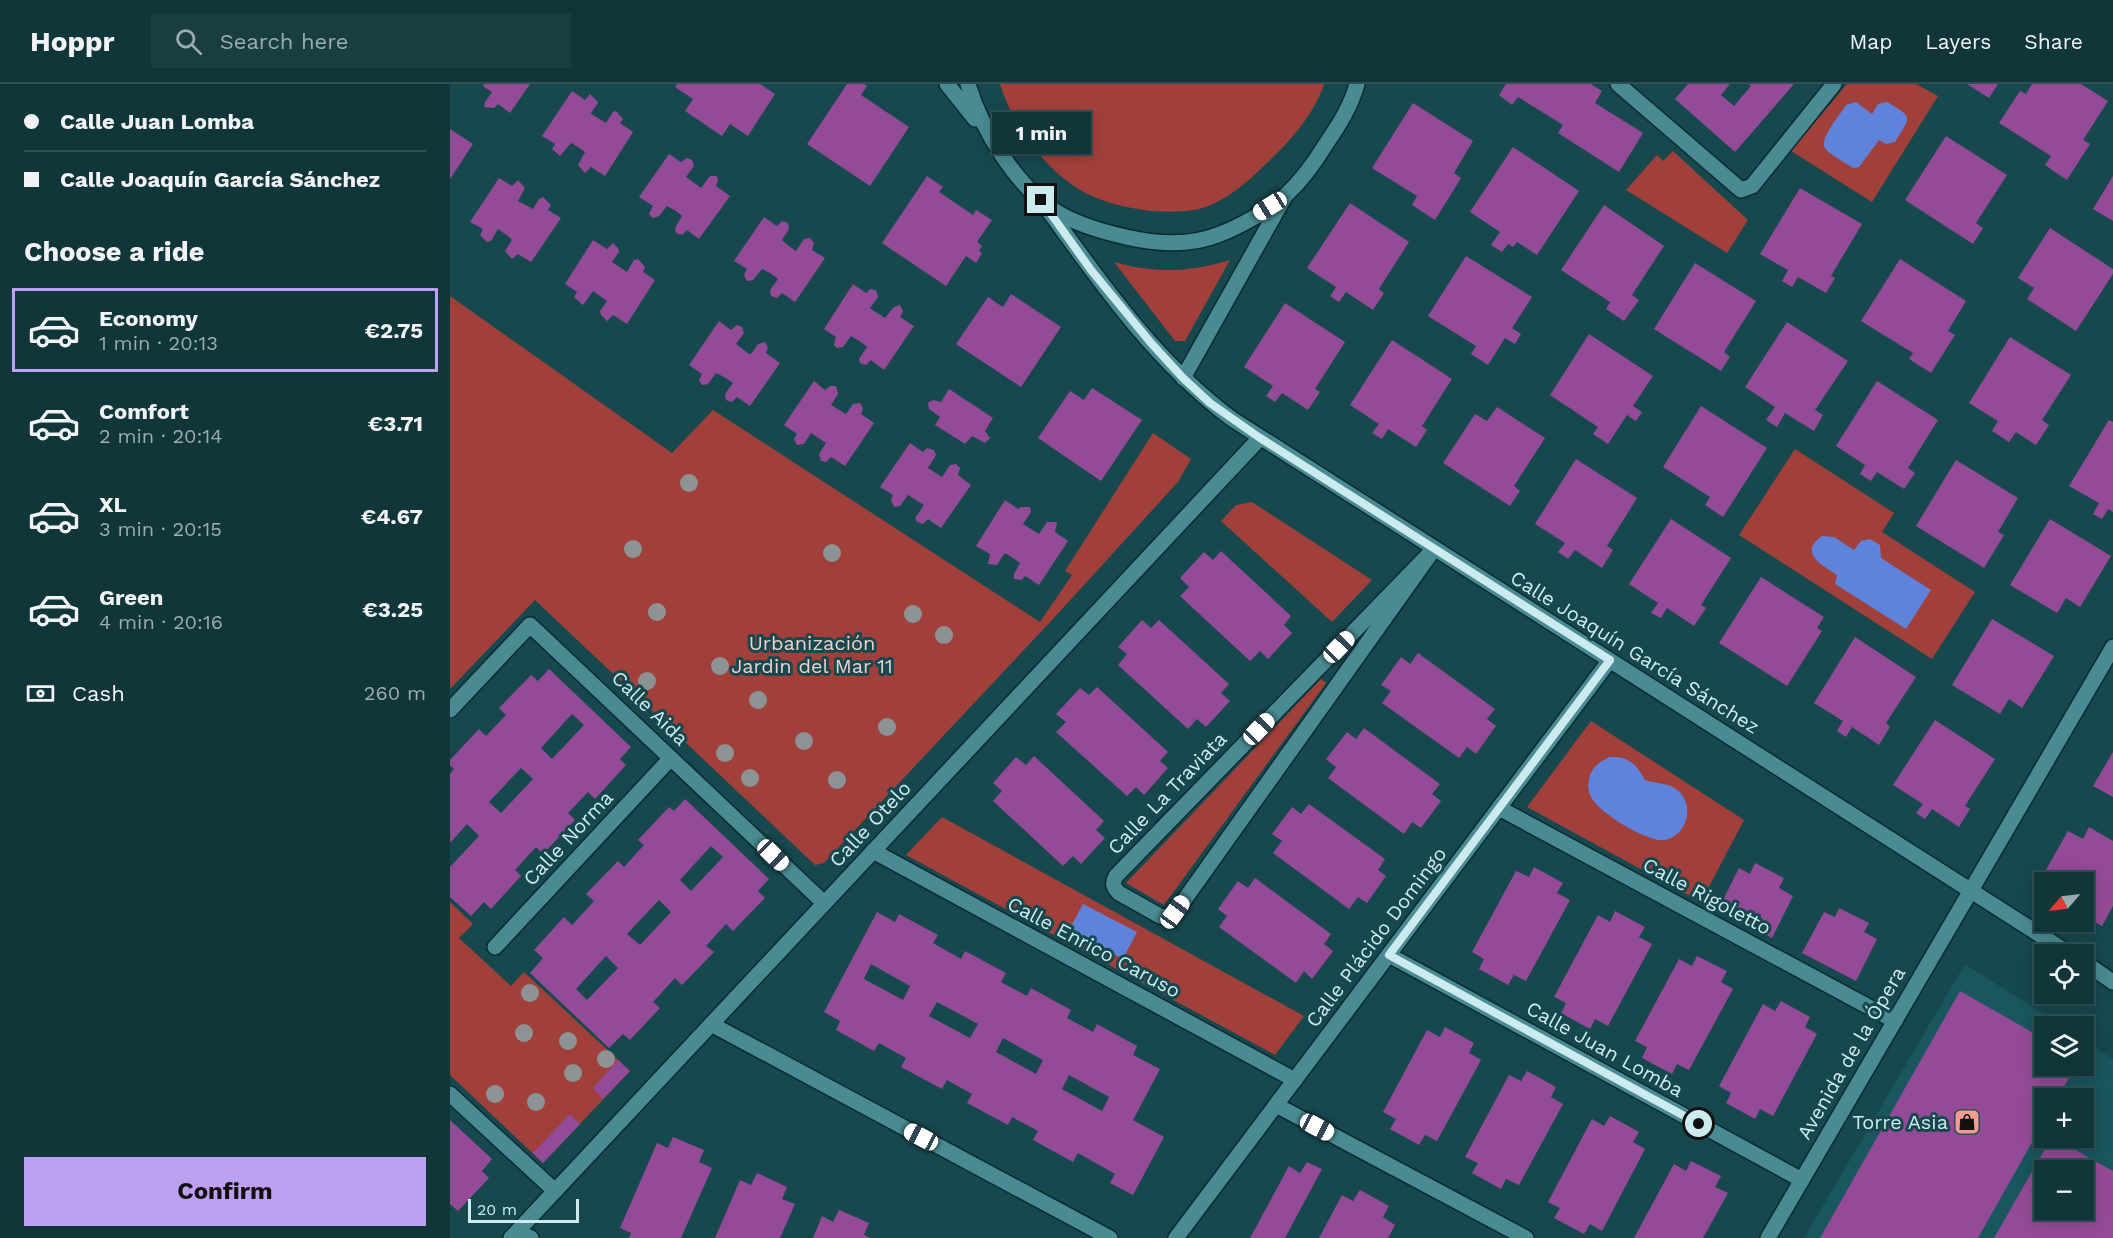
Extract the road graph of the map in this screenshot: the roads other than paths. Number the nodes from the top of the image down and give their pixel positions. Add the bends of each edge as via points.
1 (948, 84) edge
2 (968, 84) edge
3 (1357, 84) edge
4 (1618, 84) edge
5 (1834, 84) edge
6 (993, 142) junction
7 (1285, 196) junction
8 (1041, 200) junction
9 (1183, 378) junction
10 (1260, 438) junction
11 (1434, 549) junction
12 (2113, 646) edge
13 (1610, 660) junction
14 (450, 710) edge
15 (671, 758) junction
16 (1499, 808) junction
17 (873, 852) junction
18 (1971, 890) junction
19 (824, 903) junction
20 (2055, 944) edge
21 (495, 947) dead end
22 (1389, 955) junction
23 (2094, 969) edge
24 (2113, 982) edge
25 (1895, 1021) junction
26 (711, 1024) junction
27 (1295, 1080) junction
28 (450, 1094) edge
29 (1276, 1105) junction
30 (1802, 1180) junction
31 (555, 1191) junction
32 (520, 1236) edge
33 (1110, 1238) edge
34 (1176, 1238) edge
35 (1526, 1238) edge
36 (1768, 1238) edge

1 - 6 street
2 - 6 street
3 - 7 street via 1352,103 1328,142
4 - 5 street via 1741,190 1752,186
6 - 8 street
7 - 8 street via 1219,235 1166,242 1095,229
7 - 9 street
8 - 9 street, Calle Joaquín García Sánchez via 1091,270
9 - 10 street, Calle Joaquín García Sánchez via 1210,403
10 - 11 street, Calle Joaquín García Sánchez
10 - 17 street, Calle Otelo
11 - 11 street, Calle La Traviata via 1175,912 1160,916 1119,893 1114,888 1116,876
11 - 13 street, Calle Joaquín García Sánchez
12 - 18 street, Avenida de la Ópera
13 - 16 street, Calle Plácido Domingo
13 - 18 street, Calle Joaquín García Sánchez
14 - 15 street, Calle Aida via 530,625
15 - 19 street, Calle Aida
15 - 21 street, Calle Norma
16 - 22 street, Calle Plácido Domingo
16 - 25 street, Calle Rigoletto
17 - 19 street, Calle Otelo
17 - 27 street, Calle Enrico Caruso
18 - 20 street, Calle Joaquín García Sánchez
18 - 25 street, Avenida de la Ópera
19 - 26 street, Calle Otelo
22 - 27 street, Calle Plácido Domingo
22 - 30 street, Calle Juan Lomba
23 - 24 street
25 - 30 street, Avenida de la Ópera
26 - 31 street, Calle Otelo
26 - 33 street
27 - 29 street, Calle Plácido Domingo
28 - 31 street
29 - 34 street, Calle Plácido Domingo
29 - 35 street
30 - 36 street, Avenida de la Ópera
31 - 32 street, Calle Otelo

